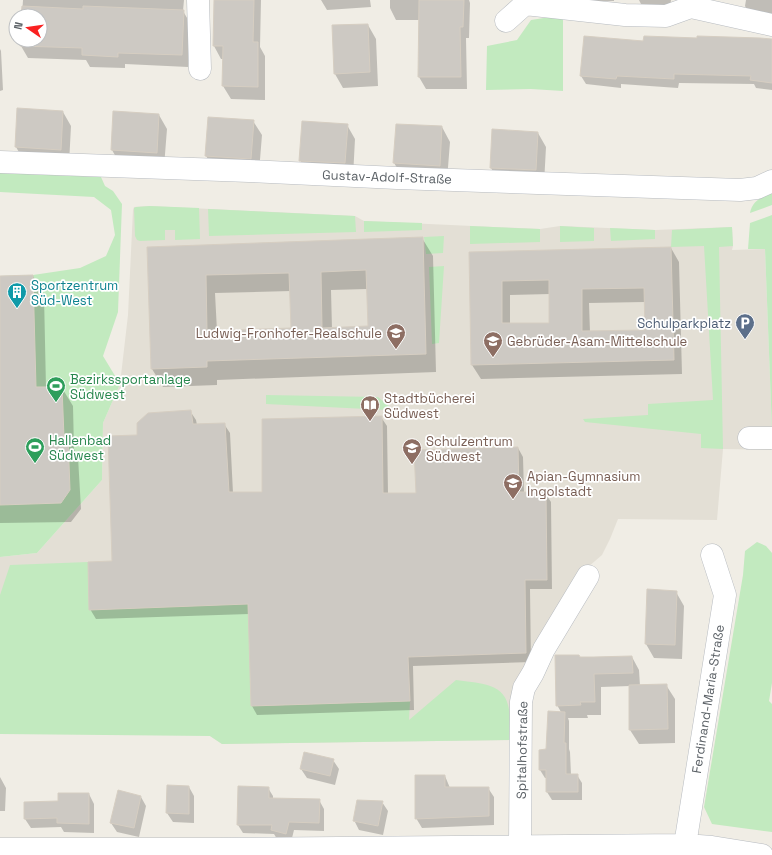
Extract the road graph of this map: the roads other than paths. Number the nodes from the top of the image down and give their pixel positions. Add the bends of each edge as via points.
1 (198, 0) edge
2 (692, 4) edge
3 (506, 22) dead end
4 (772, 25) edge
5 (200, 69) dead end
6 (0, 162) edge
7 (772, 181) edge
8 (749, 438) dead end
9 (772, 438) edge
10 (712, 555) dead end
11 (588, 576) dead end
12 (685, 845) junction
13 (520, 846) junction
14 (0, 848) edge
15 (219, 852) edge
16 (762, 855) edge

1 - 5 street
2 - 3 street via 666,16 624,15 525,4
2 - 4 street
6 - 7 street, Gustav-Adolf-Straße via 732,190 757,188
8 - 9 street
10 - 12 street, Ferdinand-Maria-Straße via 725,595
11 - 13 street, Spitalhofstraße via 524,688 521,702
12 - 13 street
12 - 16 street
13 - 15 street
14 - 15 street

